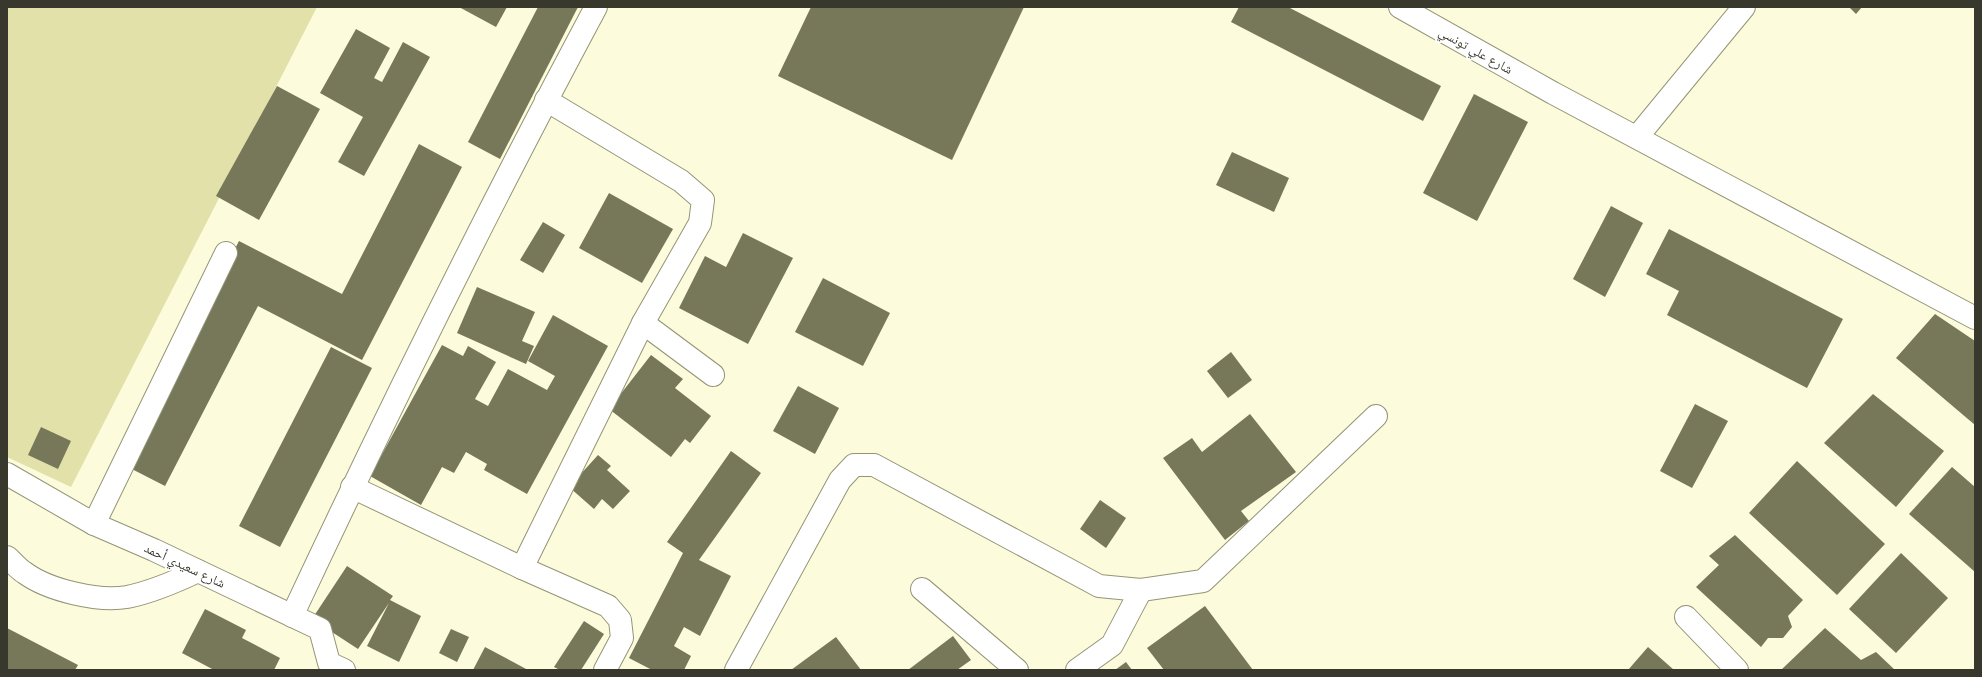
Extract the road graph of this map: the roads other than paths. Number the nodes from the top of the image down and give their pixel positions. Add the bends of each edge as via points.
1 (596, 7) edge
2 (1400, 7) edge
3 (1744, 7) edge
4 (546, 100) junction
5 (1637, 137) junction
6 (226, 253) dead end
7 (1975, 318) edge
8 (643, 323) junction
9 (713, 375) dead end
10 (1376, 416) dead end
11 (7, 474) edge
12 (352, 487) junction
13 (94, 524) junction
14 (7, 557) edge
15 (522, 568) junction
16 (198, 571) junction
17 (922, 589) dead end
18 (1141, 590) junction
19 (292, 616) junction
20 (1686, 618) dead end
21 (333, 668) edge
22 (605, 670) edge
23 (736, 670) edge
24 (1017, 670) edge
25 (1077, 670) edge
26 (1737, 670) edge

1 - 4 street
2 - 5 street, شارع علي تونسي
3 - 5 street
4 - 8 street via 681,181 703,200 700,223
4 - 12 street
5 - 7 street, شارع علي تونسي
6 - 13 street
8 - 9 street
8 - 15 street
10 - 18 street via 1203,581
11 - 13 street, شارع سعيدي أحمد
12 - 15 street
12 - 19 street
13 - 16 street, شارع سعيدي أحمد
14 - 16 street via 25,574 55,588 91,597 126,597 164,586
15 - 22 street via 608,606 620,620 622,638
16 - 19 street, شارع سعيدي أحمد
17 - 24 street
18 - 23 street via 1099,586 874,465 854,464 840,480
18 - 25 street via 1112,646
19 - 21 street, شارع سعيدي أحمد via 320,629
20 - 26 street

